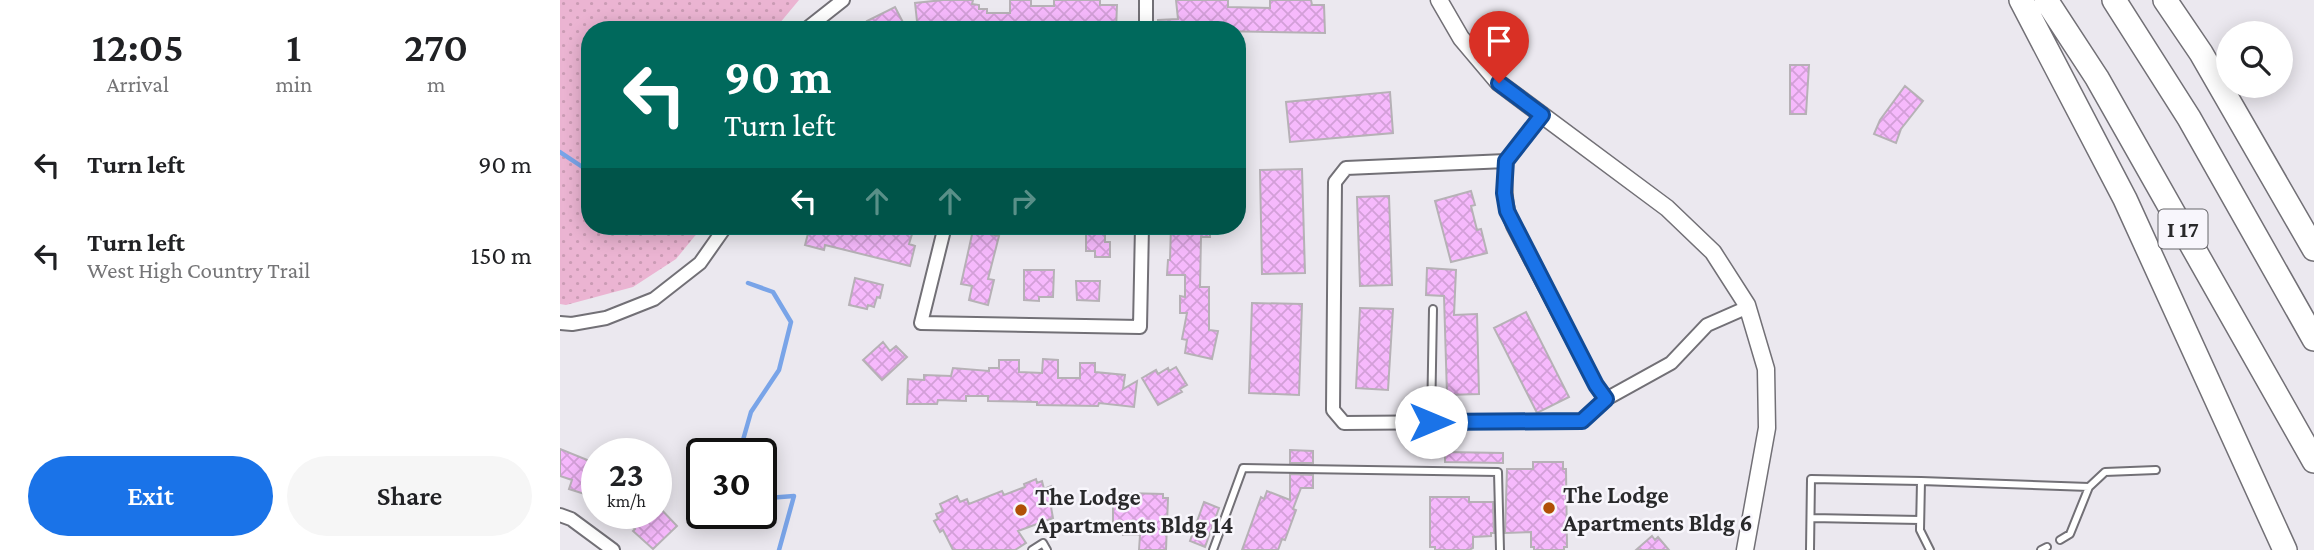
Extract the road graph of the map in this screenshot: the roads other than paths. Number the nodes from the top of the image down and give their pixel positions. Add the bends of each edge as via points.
1 (842, 0) edge
2 (1146, 0) edge
3 (1439, 0) edge
4 (2021, 0) edge
5 (2046, 0) edge
6 (2114, 0) edge
7 (2165, 0) edge
8 (816, 21) edge
9 (1146, 21) edge
10 (1542, 115) junction
11 (2248, 133) junction
12 (1506, 161) junction
13 (2314, 216) edge
14 (720, 235) edge
15 (943, 235) edge
16 (1142, 235) edge
17 (2314, 248) edge
18 (1748, 307) junction
19 (1433, 309) dead end
20 (560, 323) edge
21 (2314, 339) edge
22 (1606, 399) junction
23 (1431, 422) junction
24 (2314, 461) edge
25 (2156, 470) dead end
26 (1921, 481) junction
27 (2089, 487) junction
28 (560, 515) edge
29 (1811, 518) junction
30 (1920, 520) junction
31 (2060, 540) dead end
32 (613, 550) edge
33 (1032, 550) edge
34 (1047, 550) edge
35 (1213, 550) edge
36 (1500, 550) edge
37 (1745, 550) edge
38 (1810, 550) edge
39 (1930, 550) edge
40 (2285, 550) edge

1 - 8 street
2 - 9 street
3 - 10 street via 1461,38 1499,83
4 - 40 highway via 2125,199
5 - 24 highway, I 17 via 2097,78
6 - 21 highway, I 17 via 2195,130
7 - 11 highway
10 - 12 street
10 - 18 street via 1667,208 1713,252
11 - 13 highway via 2273,153
11 - 17 highway
12 - 22 street via 1504,193 1513,226
12 - 23 street via 1346,168 1335,182 1333,410 1344,423
14 - 20 street via 700,263 654,299 606,318
15 - 16 street via 921,323 1140,327
18 - 22 street via 1707,325 1671,363
18 - 37 street via 1766,369 1767,428
19 - 23 lane
22 - 23 street via 1582,421
25 - 27 lane via 2105,472
26 - 27 lane
26 - 29 lane via 1811,479
26 - 30 lane
27 - 31 lane via 2070,534
28 - 32 street
29 - 30 lane
29 - 38 lane
30 - 39 lane
33 - 34 lane via 1043,543
35 - 36 lane via 1243,468 1498,472

